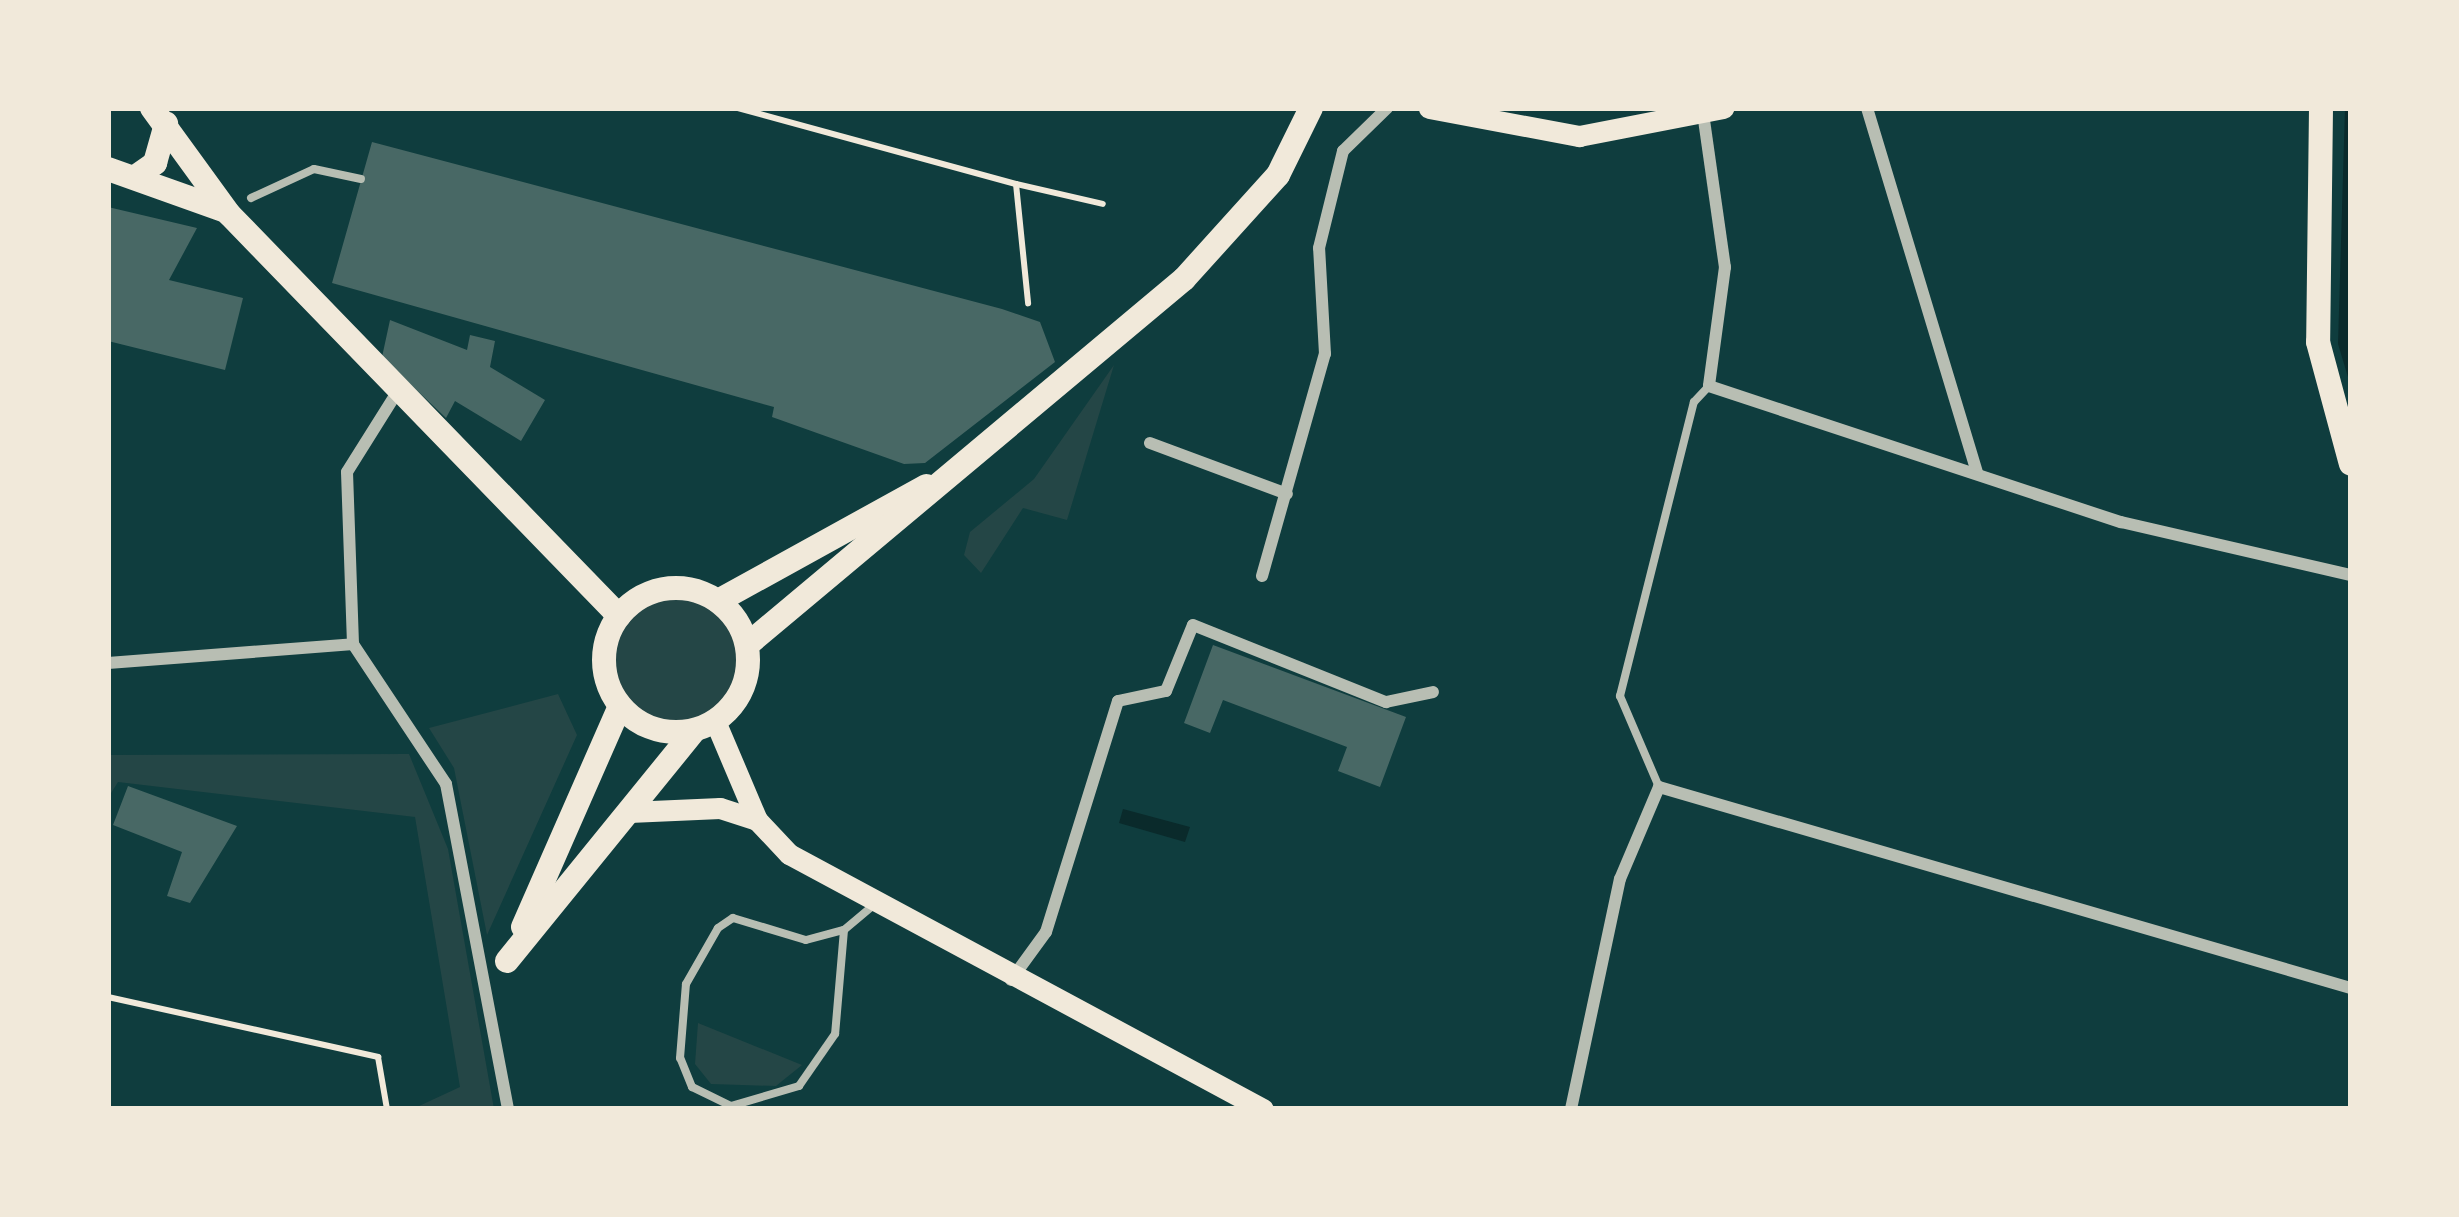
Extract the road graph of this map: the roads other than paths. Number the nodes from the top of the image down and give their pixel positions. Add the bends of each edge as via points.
1 (1311, 108) edge
2 (1388, 108) edge
3 (1429, 108) edge
4 (1868, 108) edge
5 (2321, 108) edge
6 (1713, 110) edge
7 (159, 116) edge
8 (108, 169) edge
9 (138, 175) junction
10 (361, 179) dead end
11 (251, 198) dead end
12 (229, 214) junction
13 (1708, 386) junction
14 (396, 394) junction
15 (1150, 443) dead end
16 (989, 447) junction
17 (2351, 464) edge
18 (1978, 472) junction
19 (1286, 494) junction
20 (2351, 575) edge
21 (1262, 576) dead end
22 (718, 601) junction
23 (619, 616) junction
24 (353, 644) junction
25 (747, 645) junction
26 (108, 663) edge
27 (1432, 692) dead end
28 (620, 706) junction
29 (704, 726) junction
30 (1659, 787) junction
31 (629, 812) junction
32 (757, 820) junction
33 (876, 903) junction
34 (844, 930) junction
35 (1011, 980) junction
36 (2351, 988) edge
37 (508, 1109) edge
38 (1263, 1109) edge
39 (1570, 1109) edge

1 - 16 main road via 1278,176 1184,279
2 - 19 street via 1343,151 1319,248 1325,354
3 - 6 main road via 1517,133 1579,136
4 - 18 street
5 - 17 main road via 2318,342
6 - 13 street via 1725,267
7 - 9 main road via 155,163
7 - 12 main road
8 - 9 main road
9 - 12 main road
10 - 11 lane via 314,169
12 - 14 main road
13 - 18 street
13 - 30 lane via 1694,402 1620,697
14 - 23 main road
14 - 24 street via 347,472
15 - 19 street
16 - 22 main road
16 - 25 main road
18 - 20 street via 2121,522
19 - 21 street
22 - 23 main road via 670,588
22 - 25 main road
23 - 28 main road via 604,666
24 - 26 street
24 - 37 street via 446,784
25 - 29 main road via 743,686
27 - 35 street via 1386,702 1193,625 1166,691 1118,701 1046,932
28 - 29 main road via 648,728
28 - 31 main road via 506,962
29 - 31 main road
29 - 32 main road
30 - 36 street
30 - 39 street via 1620,879
31 - 32 main road via 720,808
32 - 33 main road via 789,854
33 - 34 lane
33 - 35 main road
34 - 34 lane via 836,1034 799,1086 731,1106 692,1087 680,1058 686,984 718,928 734,918 806,940
35 - 38 main road

